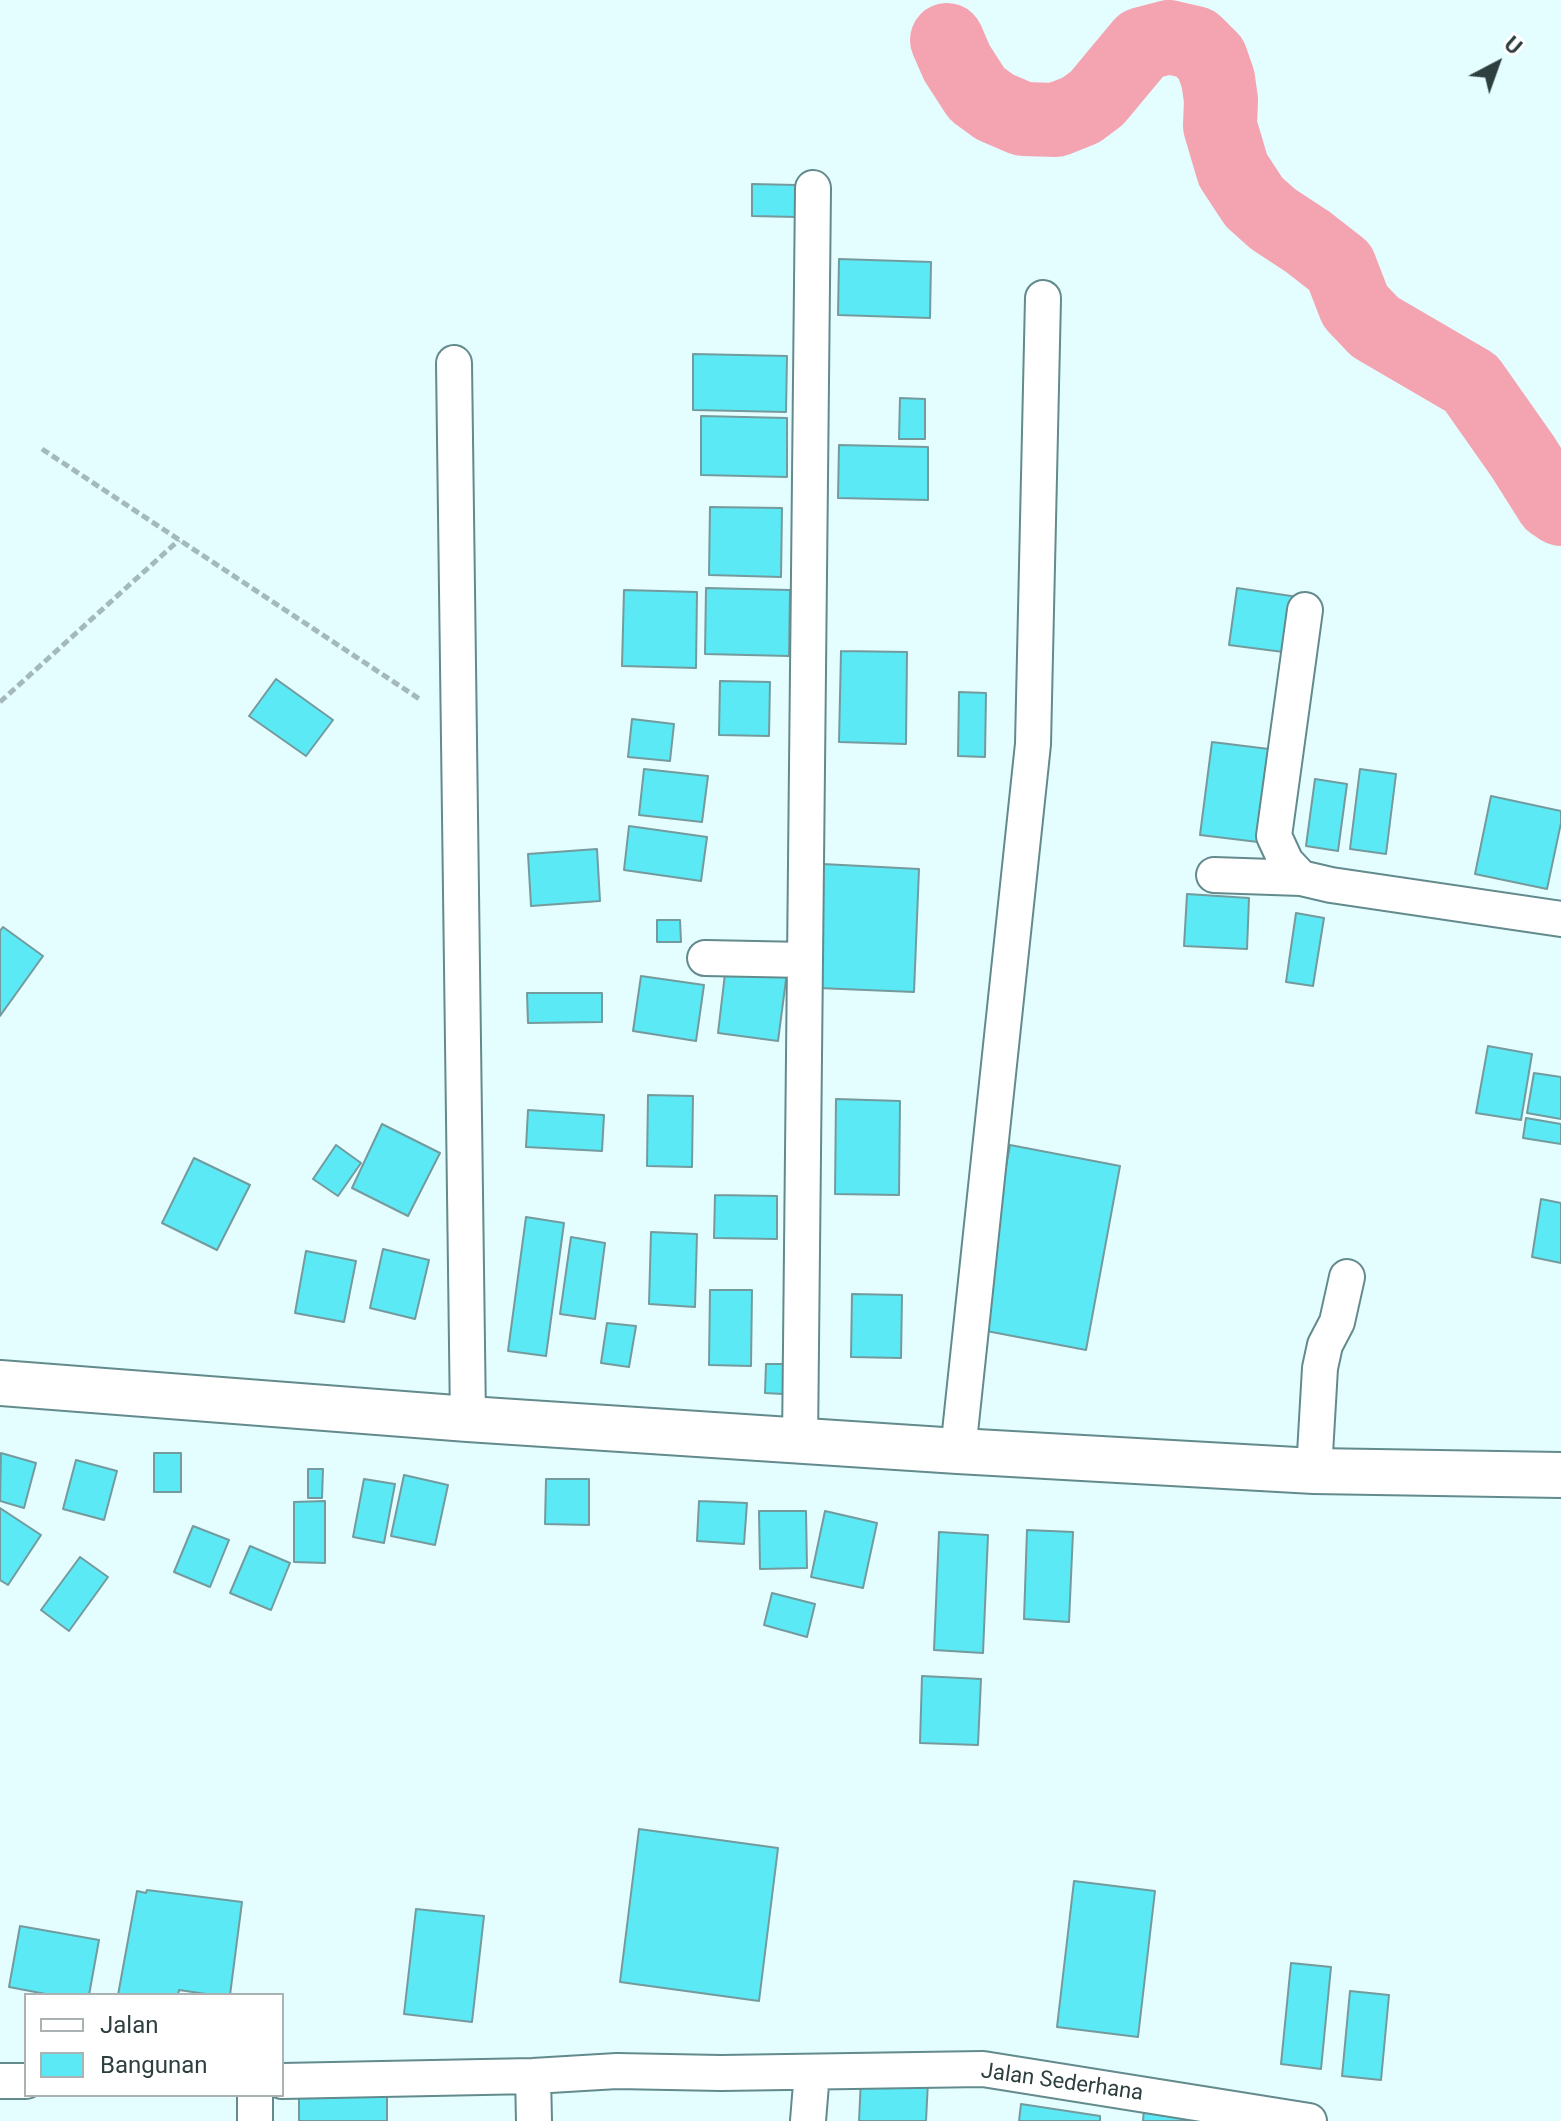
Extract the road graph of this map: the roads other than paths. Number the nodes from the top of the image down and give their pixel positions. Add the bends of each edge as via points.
1 (813, 188) dead end
2 (1043, 298) dead end
3 (454, 363) dead end
4 (1305, 610) dead end
5 (1214, 875) dead end
6 (1301, 878) junction
7 (1561, 919) edge
8 (705, 958) dead end
9 (805, 960) junction
10 (1347, 1277) dead end
11 (0, 1383) edge
12 (468, 1419) junction
13 (800, 1441) junction
14 (958, 1451) junction
15 (1314, 1471) junction
16 (1561, 1475) edge
17 (812, 2072) junction
18 (533, 2076) junction
19 (0, 2081) edge
20 (24, 2081) edge
21 (284, 2081) edge
22 (255, 2097) edge
23 (255, 2121) edge
24 (534, 2121) edge
25 (808, 2121) edge
26 (1309, 2121) edge

1 - 9 street
2 - 14 street via 1033,744
3 - 12 street
4 - 6 street via 1274,836
5 - 6 street
6 - 7 street
8 - 9 street
9 - 13 street
10 - 15 street via 1320,1368
11 - 12 highway
12 - 13 highway
13 - 14 highway
14 - 15 highway
15 - 16 highway
17 - 18 street, Jalan Sederhana
17 - 25 street
17 - 26 street, Jalan Sederhana via 987,2069
18 - 21 street, Jalan Sederhana
18 - 24 street
19 - 20 street
22 - 23 street

